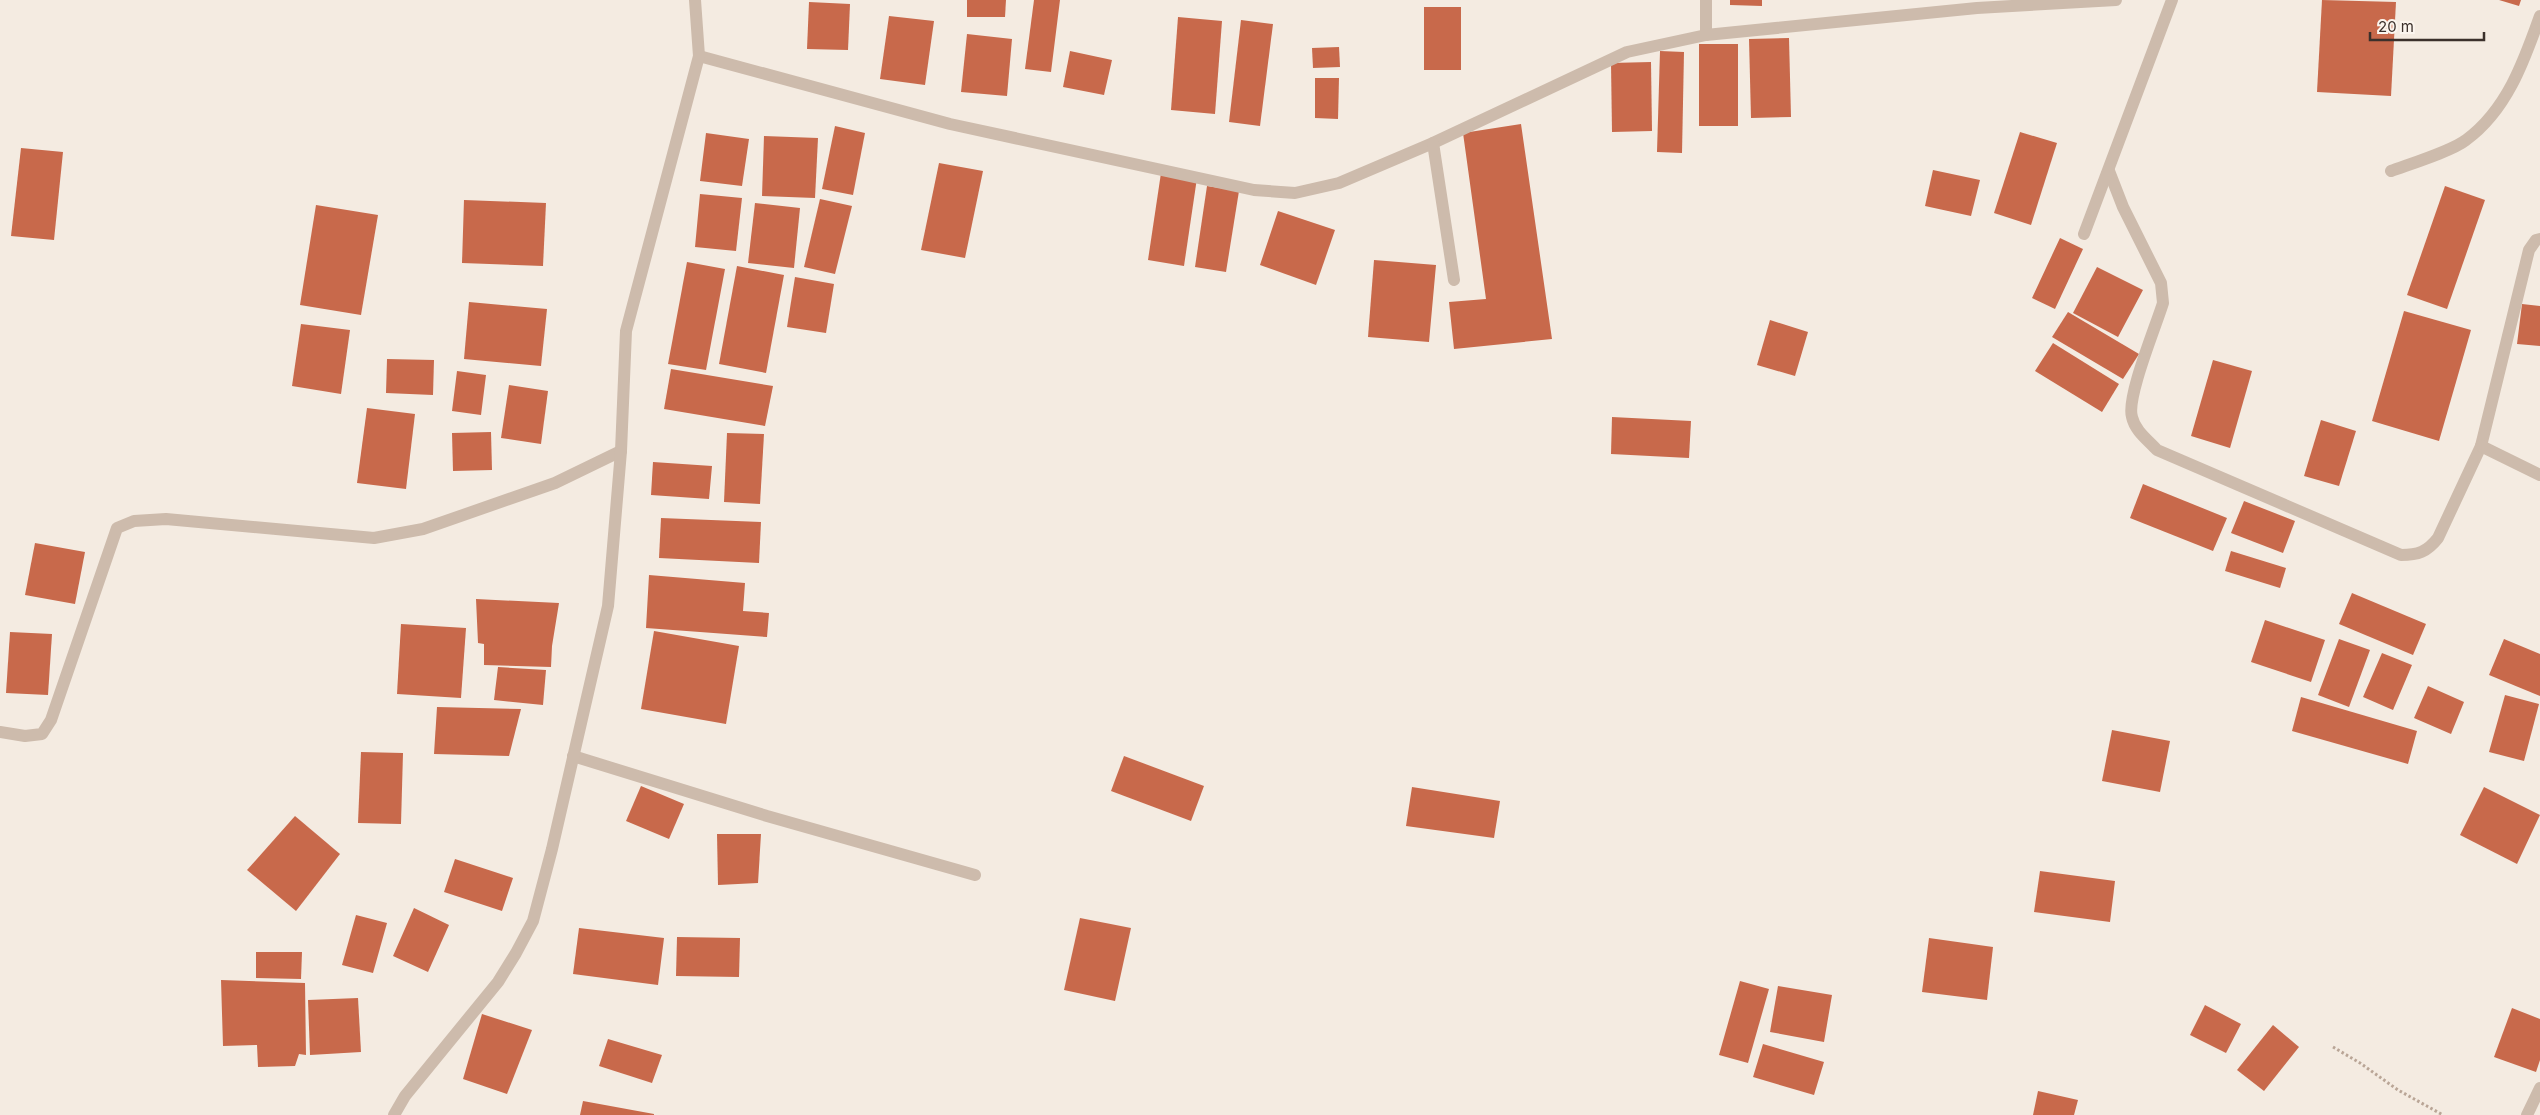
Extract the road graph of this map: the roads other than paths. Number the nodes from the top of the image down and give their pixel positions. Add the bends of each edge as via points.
1 (694, 0) edge
2 (1706, 0) edge
3 (2116, 0) edge
4 (2172, 0) edge
5 (2540, 16) edge
6 (1706, 35) junction
7 (699, 56) junction
8 (1432, 143) junction
9 (2109, 171) junction
10 (2391, 171) dead end
11 (2084, 234) dead end
12 (2540, 239) edge
13 (1454, 280) dead end
14 (2481, 446) junction
15 (621, 451) junction
16 (2540, 475) edge
17 (0, 732) edge
18 (573, 756) junction
19 (975, 875) dead end
20 (2540, 1088) edge
21 (394, 1115) edge
22 (2527, 1115) edge

1 - 7 street
2 - 6 street
3 - 6 street via 1977,8
4 - 9 street
5 - 10 street via 2521,69 2495,111 2466,141
6 - 8 street via 1627,52
7 - 8 street via 950,124 1254,190 1295,193 1339,183
7 - 15 street via 626,331
8 - 13 street
9 - 11 street
9 - 14 street via 2163,292 2163,303 2130,411 2138,431 2157,450 2401,555 2416,555 2429,550 2438,538
12 - 14 street via 2529,250
14 - 16 street
15 - 17 street via 555,483 433,526 374,538 166,519 134,521 117,528 51,720 42,734 25,736
15 - 18 street via 608,606
18 - 19 street
18 - 21 street via 532,921 498,982 405,1096
20 - 22 street

